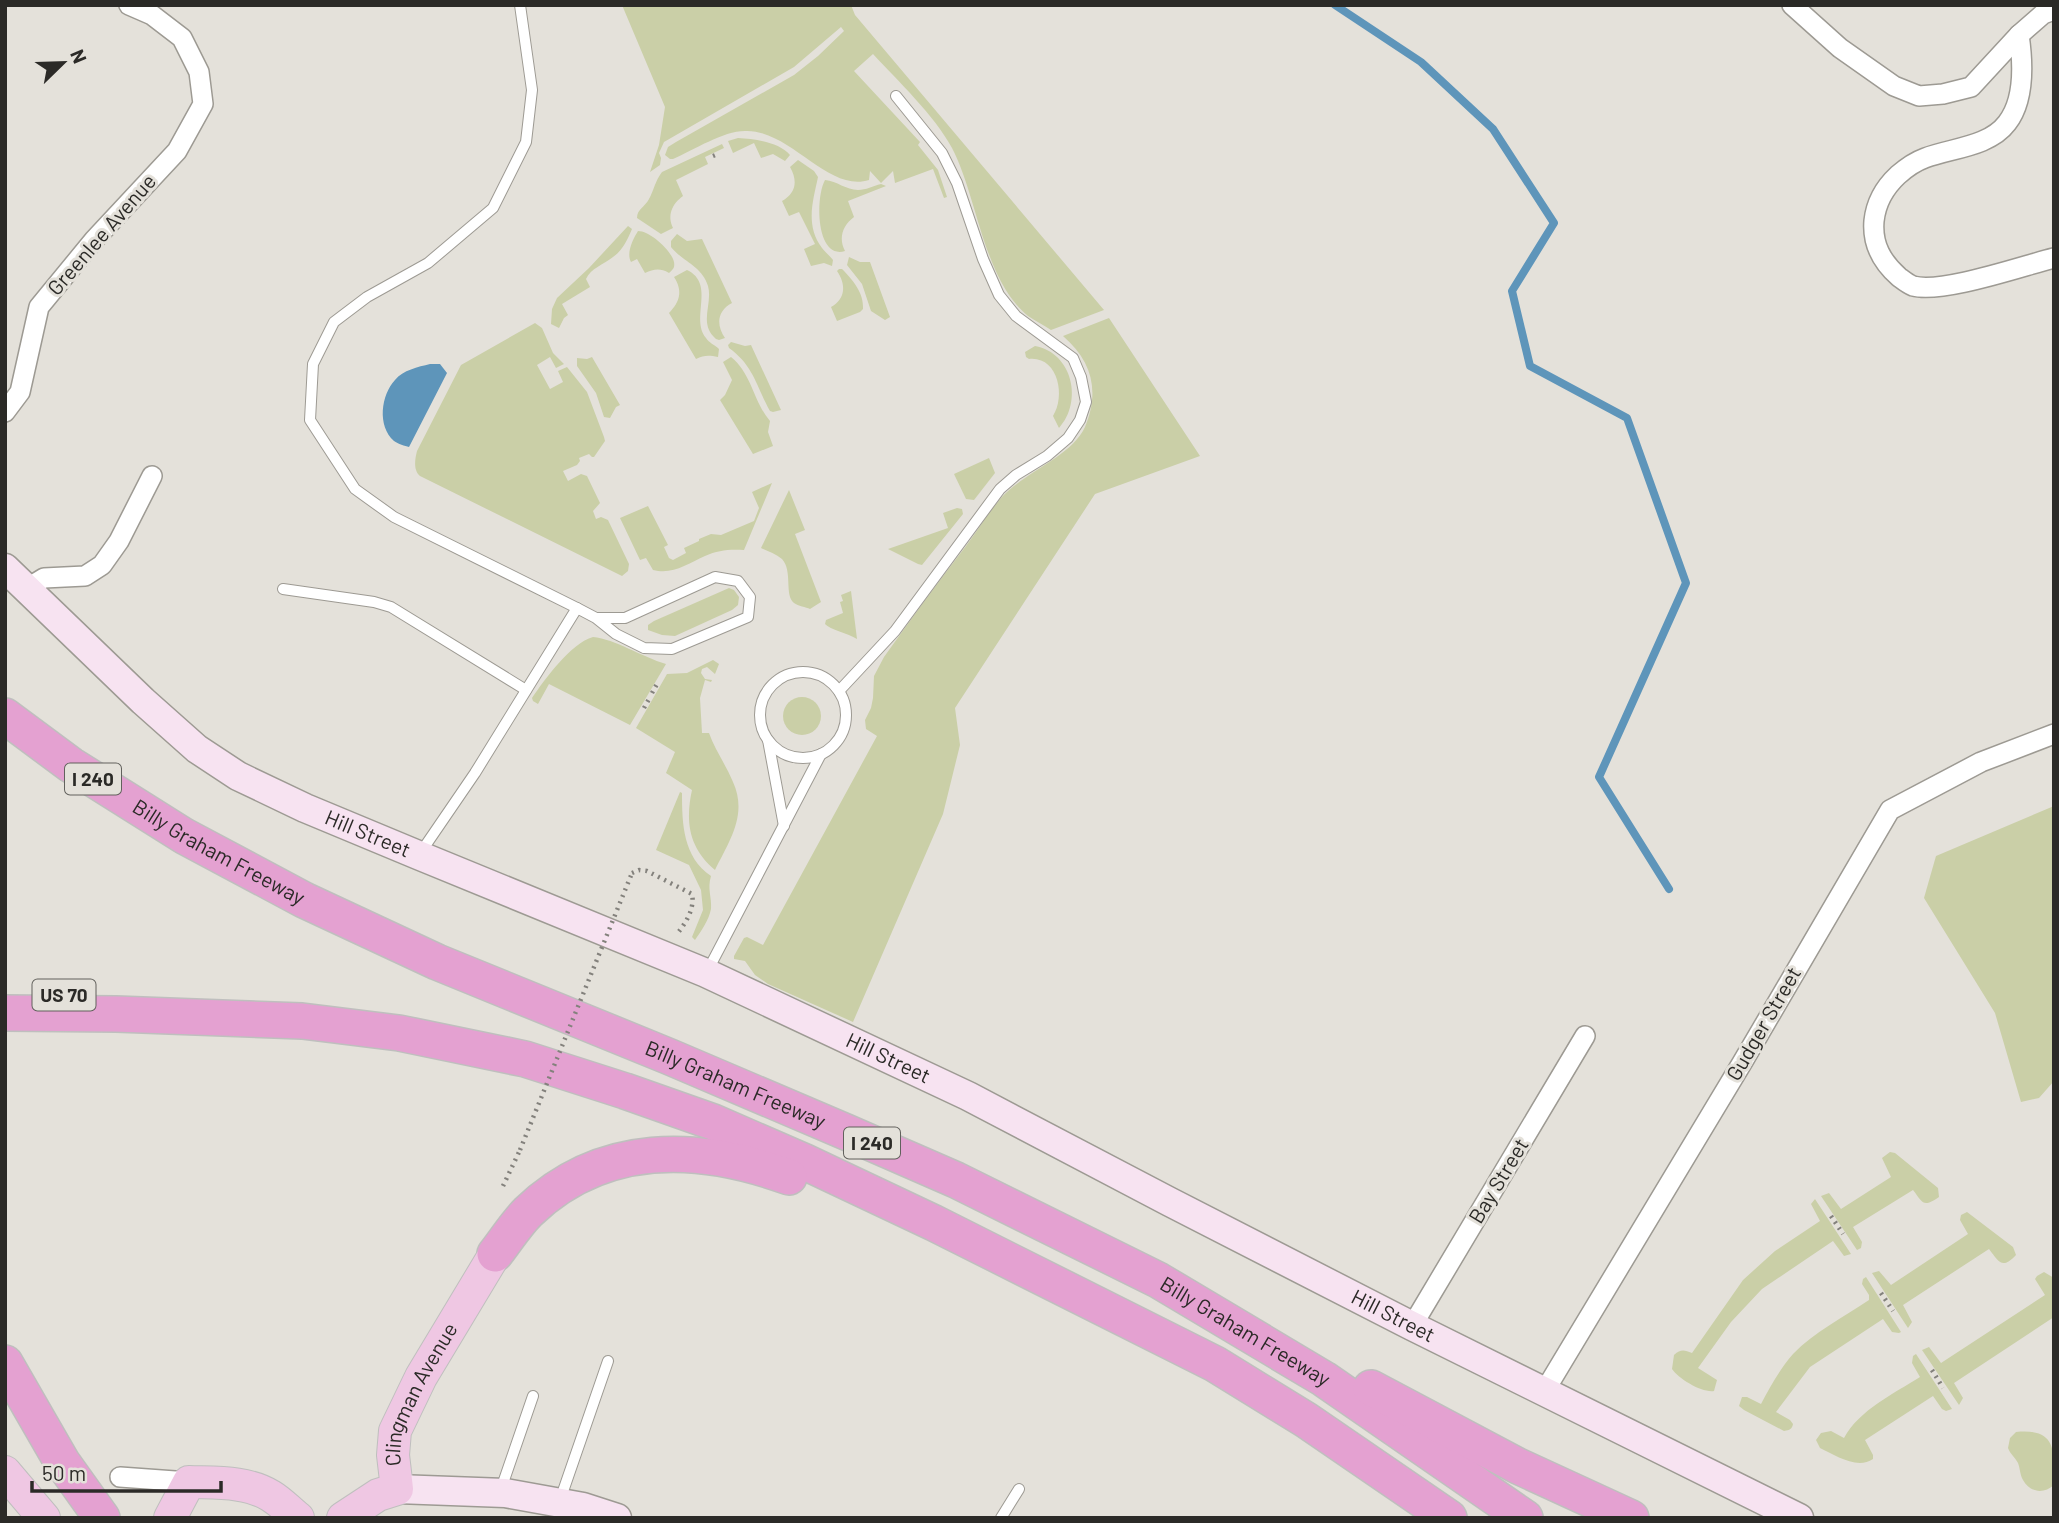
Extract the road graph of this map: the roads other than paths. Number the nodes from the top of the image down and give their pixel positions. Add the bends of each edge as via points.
1 (129, 5) edge
2 (520, 5) edge
3 (1792, 5) edge
4 (2054, 10) edge
5 (2019, 35) junction
6 (896, 96) dead end
7 (2054, 258) edge
8 (12, 385) edge
9 (5, 412) edge
10 (152, 476) dead end
11 (5, 568) edge
12 (26, 589) junction
13 (283, 589) dead end
14 (576, 608) junction
15 (596, 618) junction
16 (526, 690) junction
17 (839, 691) junction
18 (5, 716) edge
19 (2054, 734) edge
20 (768, 740) junction
21 (821, 754) junction
22 (784, 826) junction
23 (418, 855) junction
24 (706, 973) junction
25 (5, 994) edge
26 (5, 1013) edge
27 (116, 1014) junction
28 (1585, 1036) dead end
29 (956, 1180) junction
30 (934, 1223) junction
31 (495, 1254) joint
32 (1412, 1326) junction
33 (608, 1361) dead end
34 (5, 1363) edge
35 (1544, 1392) junction
36 (533, 1396) dead end
37 (5, 1472) edge
38 (120, 1477) dead end
39 (189, 1482) junction
40 (397, 1489) junction
41 (1019, 1489) dead end
42 (500, 1493) junction
43 (559, 1504) junction
44 (44, 1518) edge
45 (102, 1518) edge
46 (170, 1518) edge
47 (298, 1518) edge
48 (343, 1518) edge
49 (617, 1518) edge
50 (1001, 1518) edge
51 (1449, 1518) edge
52 (1525, 1518) edge
53 (1631, 1518) edge
54 (1799, 1518) edge

1 - 8 street, Greenlee Avenue via 152,15 182,38 199,72 203,104 177,151 39,307
2 - 14 lane via 532,90 526,142 510,175 493,208 428,263 367,297 334,322 313,364 310,420 355,489 384,510
3 - 5 street via 1840,48 1895,86 1919,96 1970,87
4 - 5 street
5 - 7 street via 2023,65 2009,121 1988,139 1925,158 1886,185 1874,218 1874,235 1886,264 1911,285 1923,287 1963,282
6 - 17 lane via 942,153 999,295 1016,316 1073,358 1086,402 1068,438 1000,489 895,631
8 - 9 street, Greenlee Avenue
10 - 12 street via 102,565 85,576 44,578
11 - 12 street, Hill Street
12 - 23 street, Hill Street via 197,750 238,776 305,808
13 - 16 lane via 391,607
14 - 15 lane
14 - 16 lane
15 - 15 lane via 644,648 673,649 748,617 750,597 738,581 715,578 625,618
16 - 23 lane
17 - 20 lane via 817,674 790,673 778,679 762,700 760,713
17 - 21 lane via 846,719 842,733
18 - 29 highway, Billy Graham Freeway / I 240 via 71,765 184,836 304,900 437,962
19 - 35 street, Gudger Street via 1981,762 1890,810
20 - 21 lane via 792,756
20 - 22 lane
21 - 22 lane
22 - 24 lane
23 - 24 street, Hill Street
24 - 32 street, Hill Street via 968,1096
25 - 27 highway, US 70 via 88,995
26 - 27 highway, Billy Graham Freeway / I 240
27 - 30 highway, Billy Graham Freeway / I 240 via 302,1021 399,1033 525,1059 713,1122
28 - 32 street, Bay Street
29 - 52 highway, Billy Graham Freeway / I 240 via 1158,1280 1232,1323 1324,1379
29 - 53 highway via 1103,1230 1241,1307 1383,1395 1518,1466
30 - 31 highway via 832,1194 749,1163 710,1156 642,1156 573,1177 527,1213
30 - 51 highway, Billy Graham Freeway / I 240 via 1215,1364
31 - 40 main road, Clingman Avenue via 421,1377 395,1431
32 - 35 street, Hill Street
33 - 43 lane
34 - 45 highway via 62,1462
35 - 54 street, Hill Street
36 - 42 lane
37 - 44 main road
38 - 39 street
39 - 46 main road
39 - 47 main road via 258,1489
40 - 42 street
40 - 48 main road, Clingman Avenue via 378,1495
41 - 50 lane
42 - 43 street
43 - 49 street

